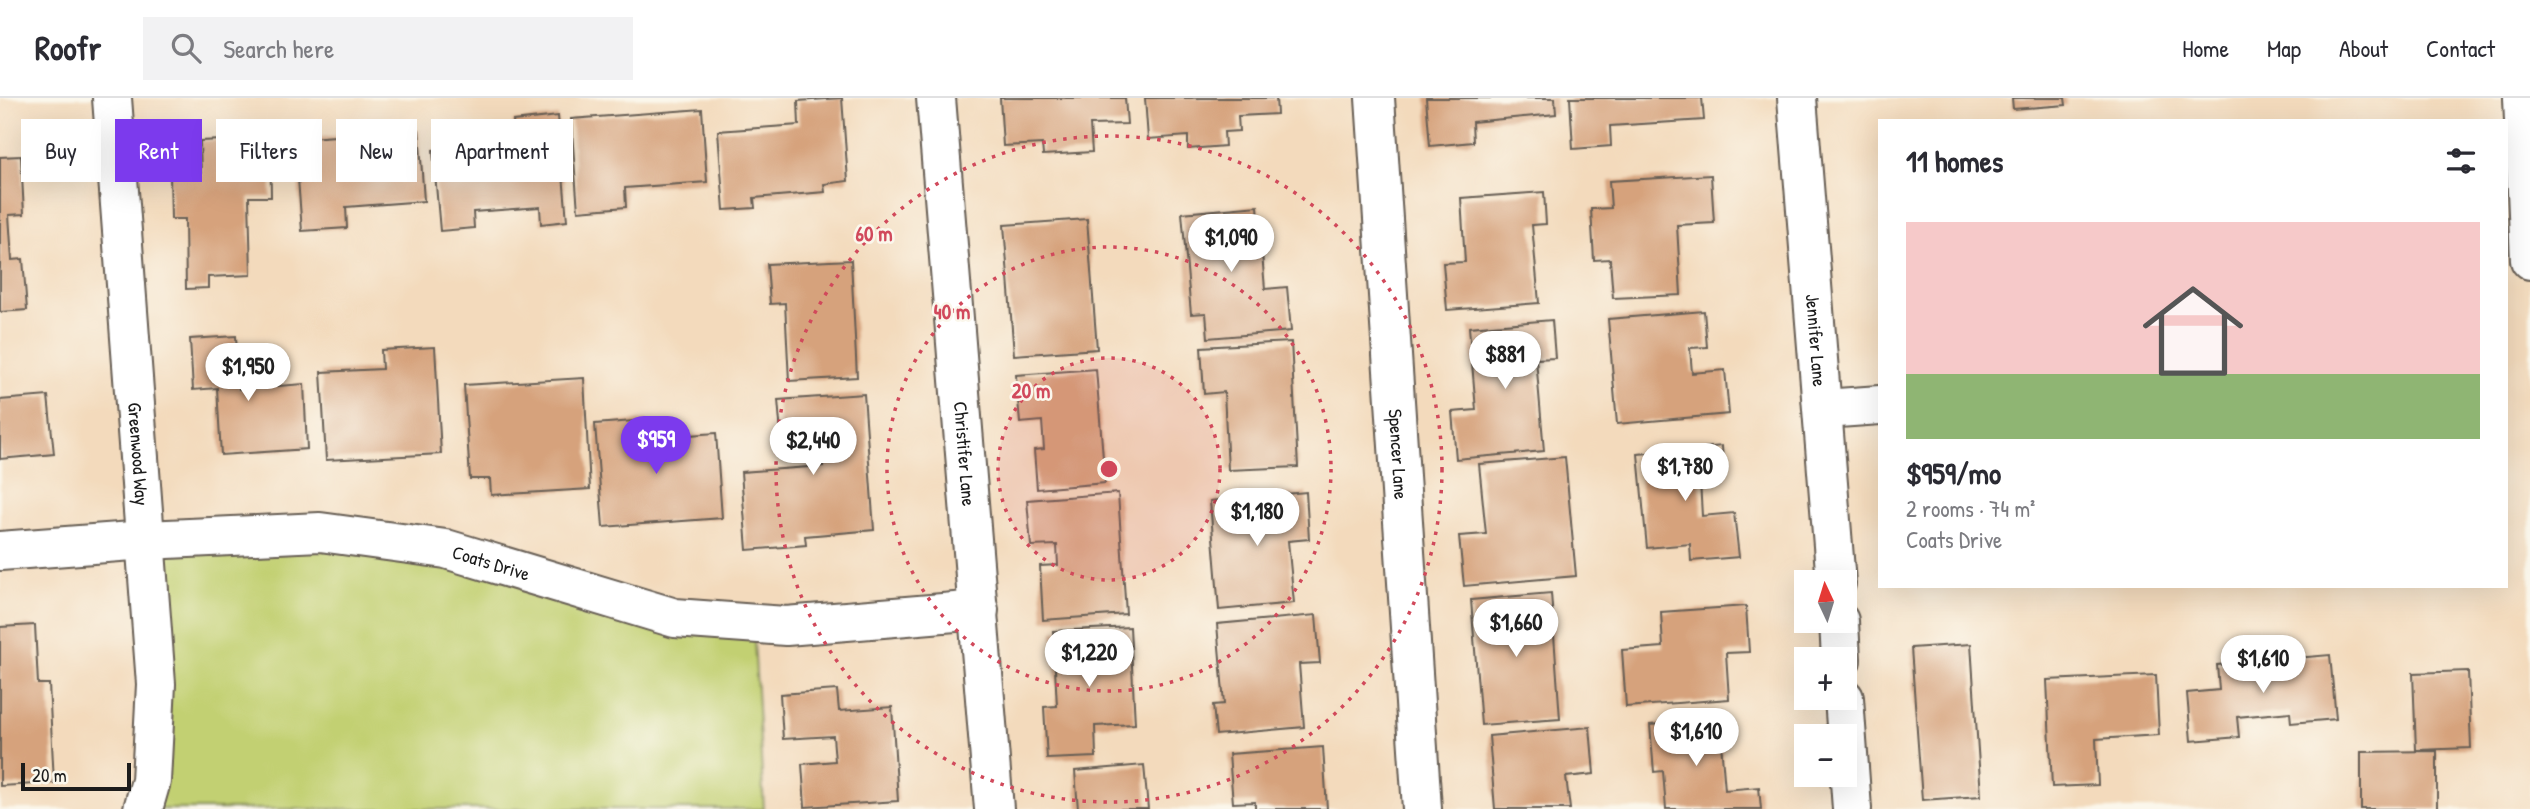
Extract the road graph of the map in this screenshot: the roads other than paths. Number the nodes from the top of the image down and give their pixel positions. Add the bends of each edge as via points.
1 (112, 98) edge
2 (936, 98) edge
3 (1375, 98) edge
4 (1797, 98) edge
5 (2523, 98) edge
6 (2530, 260) edge
7 (1878, 405) edge
8 (1824, 409) junction
9 (146, 540) junction
10 (0, 551) edge
11 (1835, 570) edge
12 (979, 610) junction
13 (1845, 710) edge
14 (143, 809) edge
15 (994, 809) edge
16 (1422, 809) edge
17 (1852, 809) edge

1 - 9 street, Greenwood Way
2 - 12 street, Christifer Lane
3 - 16 street, Spencer Lane
4 - 8 street, Jennifer Lane
5 - 6 street
7 - 8 street
8 - 11 street, Jennifer Lane
9 - 10 street, Coats Drive
9 - 12 street, Coats Drive via 320,532 446,549 675,618 786,626
9 - 14 street, Greenwood Way via 156,684 150,781
12 - 15 street, Christifer Lane
13 - 17 street

